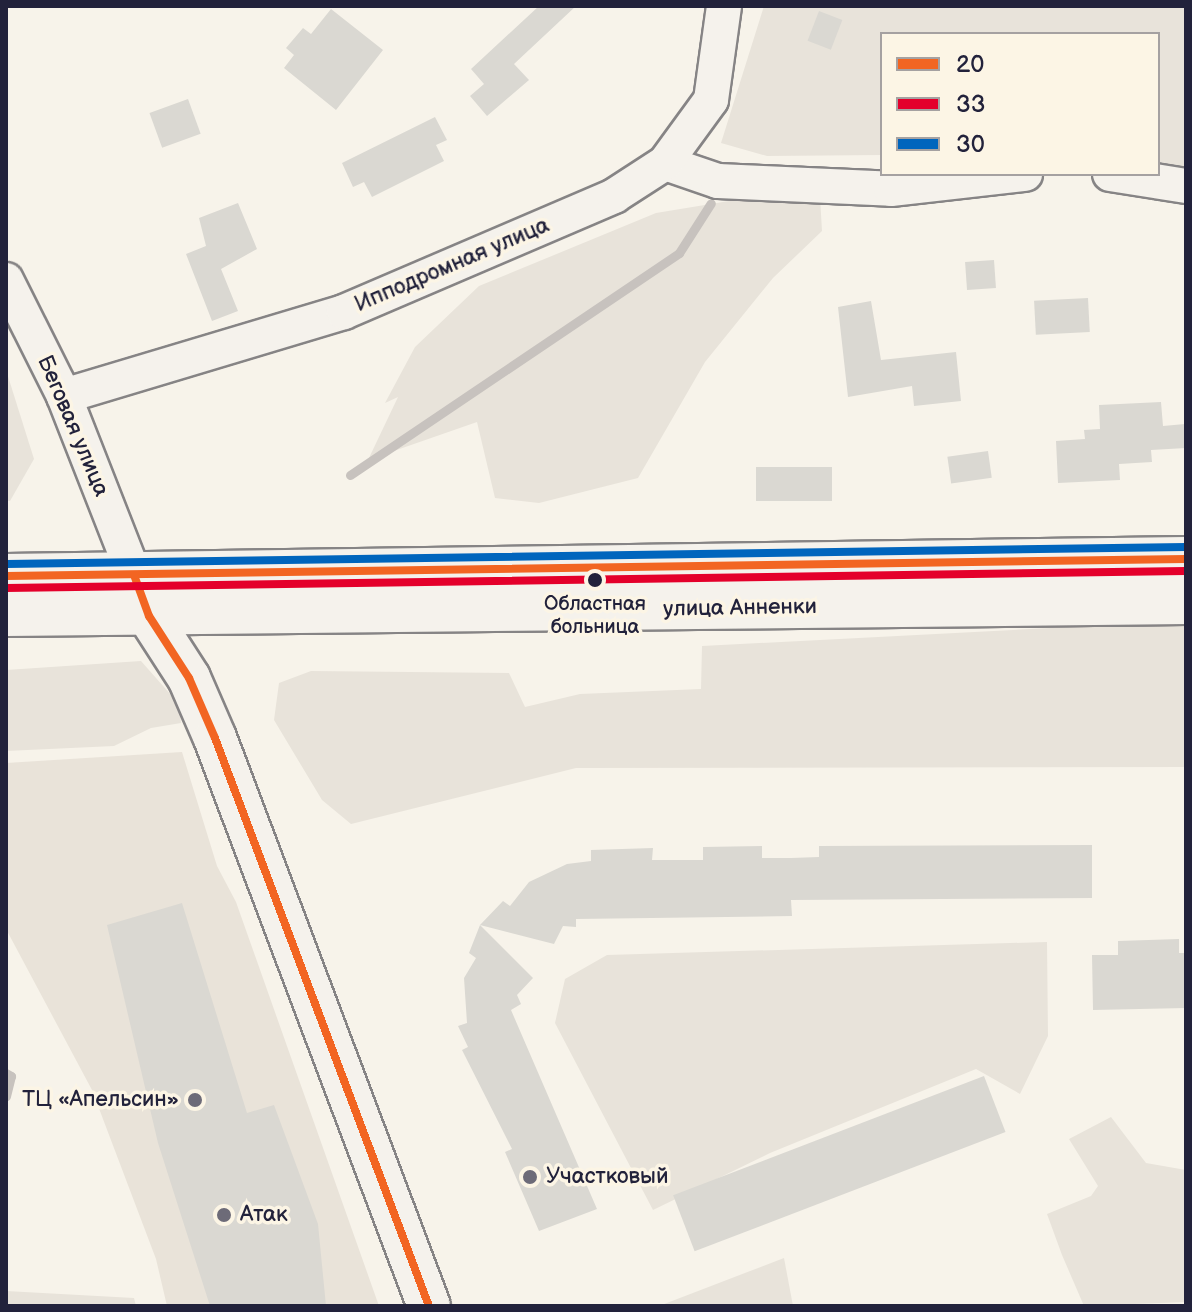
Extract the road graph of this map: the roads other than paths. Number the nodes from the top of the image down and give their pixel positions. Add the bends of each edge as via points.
1 (724, 6) edge
2 (665, 163) junction
3 (1007, 176) edge
4 (1123, 176) edge
5 (1186, 186) edge
6 (6, 280) edge
7 (64, 396) junction
8 (1186, 559) edge
9 (134, 575) junction
10 (6, 576) edge
11 (1186, 602) edge
12 (6, 614) edge
13 (149, 616) junction
14 (429, 1306) edge

1 - 2 street, Ипподромная улица via 711,100
2 - 3 street via 718,181 891,189
2 - 7 street, Ипподромная улица via 614,196 344,312
4 - 5 street
6 - 7 street, Беговая улица
7 - 9 street, Беговая улица
8 - 9 main road, улица Анненки
9 - 10 main road, улица Анненки
9 - 13 street
11 - 13 main road, улица Анненки
12 - 13 main road, улица Анненки
13 - 14 street via 189,678 215,738

